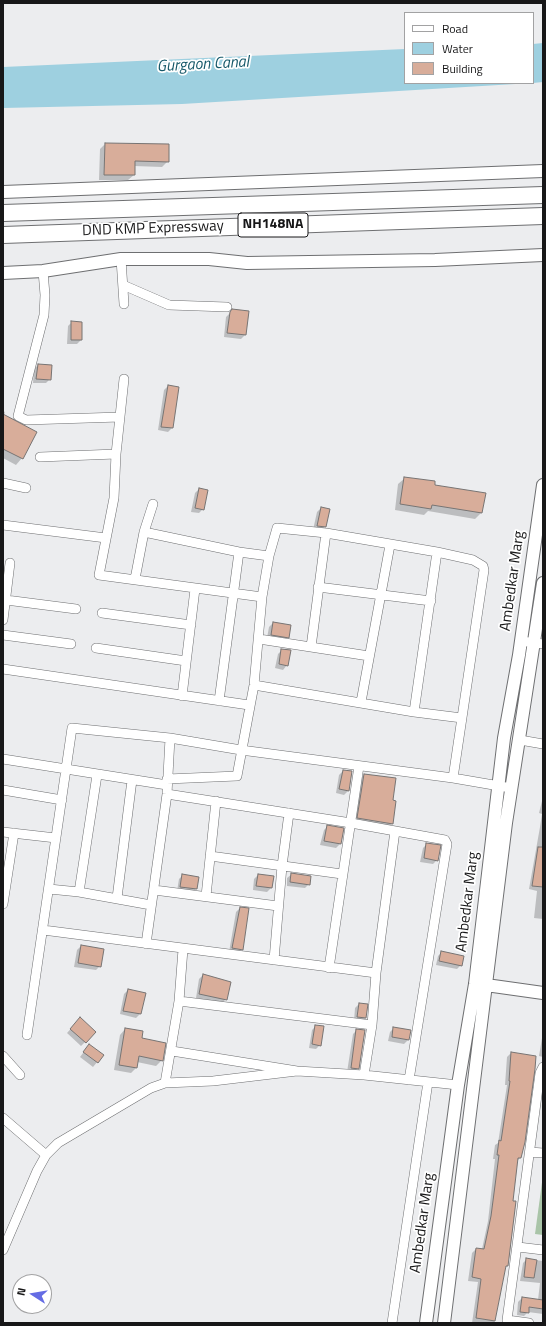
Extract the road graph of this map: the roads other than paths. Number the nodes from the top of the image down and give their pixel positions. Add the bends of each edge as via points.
1 (543, 171) edge
2 (3, 192) edge
3 (543, 195) edge
4 (3, 213) edge
5 (543, 216) edge
6 (3, 235) edge
7 (543, 255) edge
8 (121, 259) junction
9 (43, 271) junction
10 (3, 274) edge
11 (123, 285) junction
12 (124, 304) dead end
13 (227, 307) dead end
14 (124, 379) dead end
15 (120, 417) junction
16 (116, 454) junction
17 (40, 457) dead end
18 (3, 482) edge
19 (543, 485) edge
20 (26, 488) dead end
21 (153, 504) dead end
22 (3, 525) edge
23 (144, 532) junction
24 (326, 533) junction
25 (106, 538) junction
26 (390, 544) junction
27 (239, 552) junction
28 (438, 552) junction
29 (269, 556) junction
30 (10, 563) dead end
31 (135, 579) junction
32 (543, 583) edge
33 (318, 587) junction
34 (195, 589) junction
35 (234, 594) junction
36 (381, 595) junction
37 (262, 597) junction
38 (6, 600) junction
39 (432, 601) junction
40 (76, 609) dead end
41 (102, 613) dead end
42 (3, 620) edge
43 (191, 625) junction
44 (3, 635) edge
45 (259, 639) junction
46 (532, 643) edge
47 (71, 644) dead end
48 (311, 647) junction
49 (96, 648) dead end
50 (369, 656) junction
51 (186, 660) junction
52 (3, 669) edge
53 (254, 685) junction
54 (182, 696) junction
55 (219, 701) junction
56 (361, 702) junction
57 (249, 705) junction
58 (414, 712) junction
59 (462, 718) junction
60 (170, 738) junction
61 (520, 740) junction
62 (543, 744) edge
63 (241, 750) junction
64 (3, 759) edge
65 (359, 766) junction
66 (66, 770) junction
67 (97, 775) junction
68 (453, 778) junction
69 (132, 780) junction
70 (167, 782) junction
71 (498, 786) junction
72 (511, 788) junction
73 (3, 790) edge
74 (167, 794) junction
75 (62, 800) junction
76 (216, 801) junction
77 (289, 813) junction
78 (351, 823) junction
79 (395, 831) junction
80 (3, 832) edge
81 (14, 833) junction
82 (56, 838) junction
83 (210, 856) junction
84 (282, 866) junction
85 (6, 867) edge
86 (342, 874) junction
87 (49, 889) junction
88 (154, 890) junction
89 (79, 892) junction
90 (206, 896) junction
91 (117, 898) junction
92 (3, 904) edge
93 (151, 905) junction
94 (278, 906) junction
95 (43, 930) junction
96 (146, 944) junction
97 (183, 949) junction
98 (274, 960) junction
99 (329, 968) junction
100 (376, 973) junction
101 (475, 984) junction
102 (487, 985) junction
103 (543, 993) edge
104 (178, 1001) junction
105 (372, 1025) junction
106 (27, 1036) dead end
107 (172, 1051) junction
108 (3, 1056) edge
109 (543, 1067) edge
110 (297, 1071) junction
111 (20, 1075) dead end
112 (364, 1075) junction
113 (410, 1080) junction
114 (428, 1082) junction
115 (165, 1083) junction
116 (458, 1086) junction
117 (3, 1118) edge
118 (530, 1152) junction
119 (543, 1154) edge
120 (46, 1155) junction
121 (518, 1247) junction
122 (3, 1250) edge
123 (543, 1250) edge
124 (507, 1322) edge
125 (392, 1323) edge
126 (426, 1323) edge
127 (444, 1323) edge
128 (529, 1323) edge

1 - 2 street
3 - 4 highway, DND KMP Expressway / NH148NA
5 - 6 highway, DND KMP Expressway / NH148NA
7 - 8 street via 435,260 248,263 209,259
8 - 9 street
8 - 11 street
9 - 10 street
9 - 15 street via 44,315 18,416 26,420
11 - 12 street
11 - 13 street via 169,305
14 - 15 street
15 - 16 street
16 - 17 street
16 - 25 street via 114,498
18 - 20 street
19 - 46 street, Ambedkar Marg
21 - 23 street
22 - 25 street
23 - 27 street
23 - 31 street
24 - 26 street
24 - 29 street via 277,528
24 - 33 street
25 - 31 street via 99,575
26 - 28 street
26 - 36 street
27 - 29 street
27 - 35 street
28 - 39 street
28 - 59 street via 479,563 484,570
29 - 37 street
30 - 38 street
31 - 34 street
32 - 46 street, Ambedkar Marg
33 - 36 street
33 - 48 street
34 - 35 street
34 - 43 street
35 - 37 street
35 - 55 street
36 - 39 street
36 - 50 street
37 - 45 street
38 - 40 street
38 - 42 street
39 - 58 street
41 - 43 street
43 - 51 street
44 - 47 street
45 - 48 street
45 - 53 street
46 - 61 street, Ambedkar Marg
46 - 71 street, Ambedkar Marg via 504,738
48 - 50 street
49 - 51 street
50 - 56 street
51 - 54 street
52 - 54 street
53 - 56 street
53 - 57 street
54 - 55 street
55 - 57 street
56 - 58 street
57 - 63 street
58 - 59 street
59 - 68 street
60 - 63 street
60 - 66 street via 72,728
60 - 70 street
61 - 62 street
61 - 72 street, Ambedkar Marg
63 - 65 street
63 - 70 street via 237,776
64 - 66 street
65 - 68 street
65 - 78 street
66 - 67 street
66 - 75 street
67 - 69 street
67 - 89 street
68 - 71 street
69 - 70 street
69 - 91 street
70 - 74 street
71 - 72 street
71 - 101 street, Ambedkar Marg
72 - 102 street, Ambedkar Marg
73 - 75 street
74 - 76 street
74 - 88 street
75 - 82 street
76 - 77 street
76 - 83 street
77 - 78 street
77 - 84 street
78 - 79 street
78 - 86 street
79 - 100 street
79 - 113 street via 442,838 447,844
80 - 81 street
81 - 82 street
81 - 85 street
82 - 87 street
83 - 84 street
83 - 90 street
84 - 86 street
84 - 94 street
85 - 92 street
86 - 99 street
87 - 89 street
87 - 95 street
88 - 90 street
88 - 93 street
89 - 91 street
90 - 94 street
91 - 93 street
93 - 96 street
94 - 98 street
95 - 96 street
95 - 106 street
96 - 97 street
97 - 98 street
97 - 104 street
98 - 99 street
99 - 100 street
100 - 105 street
101 - 102 street
101 - 116 street, Ambedkar Marg
102 - 103 street
102 - 127 street, Ambedkar Marg
104 - 105 street
104 - 107 street
105 - 112 street
107 - 110 street
107 - 115 street
108 - 111 street
109 - 118 street via 540,1073
110 - 112 street
110 - 115 street via 213,1081
112 - 113 street
113 - 114 street
114 - 116 street
114 - 125 street
115 - 120 street via 151,1088 58,1144
116 - 126 street, Ambedkar Marg
117 - 120 street
118 - 119 street
118 - 121 street
120 - 122 street
121 - 123 street
121 - 124 street
124 - 128 street

